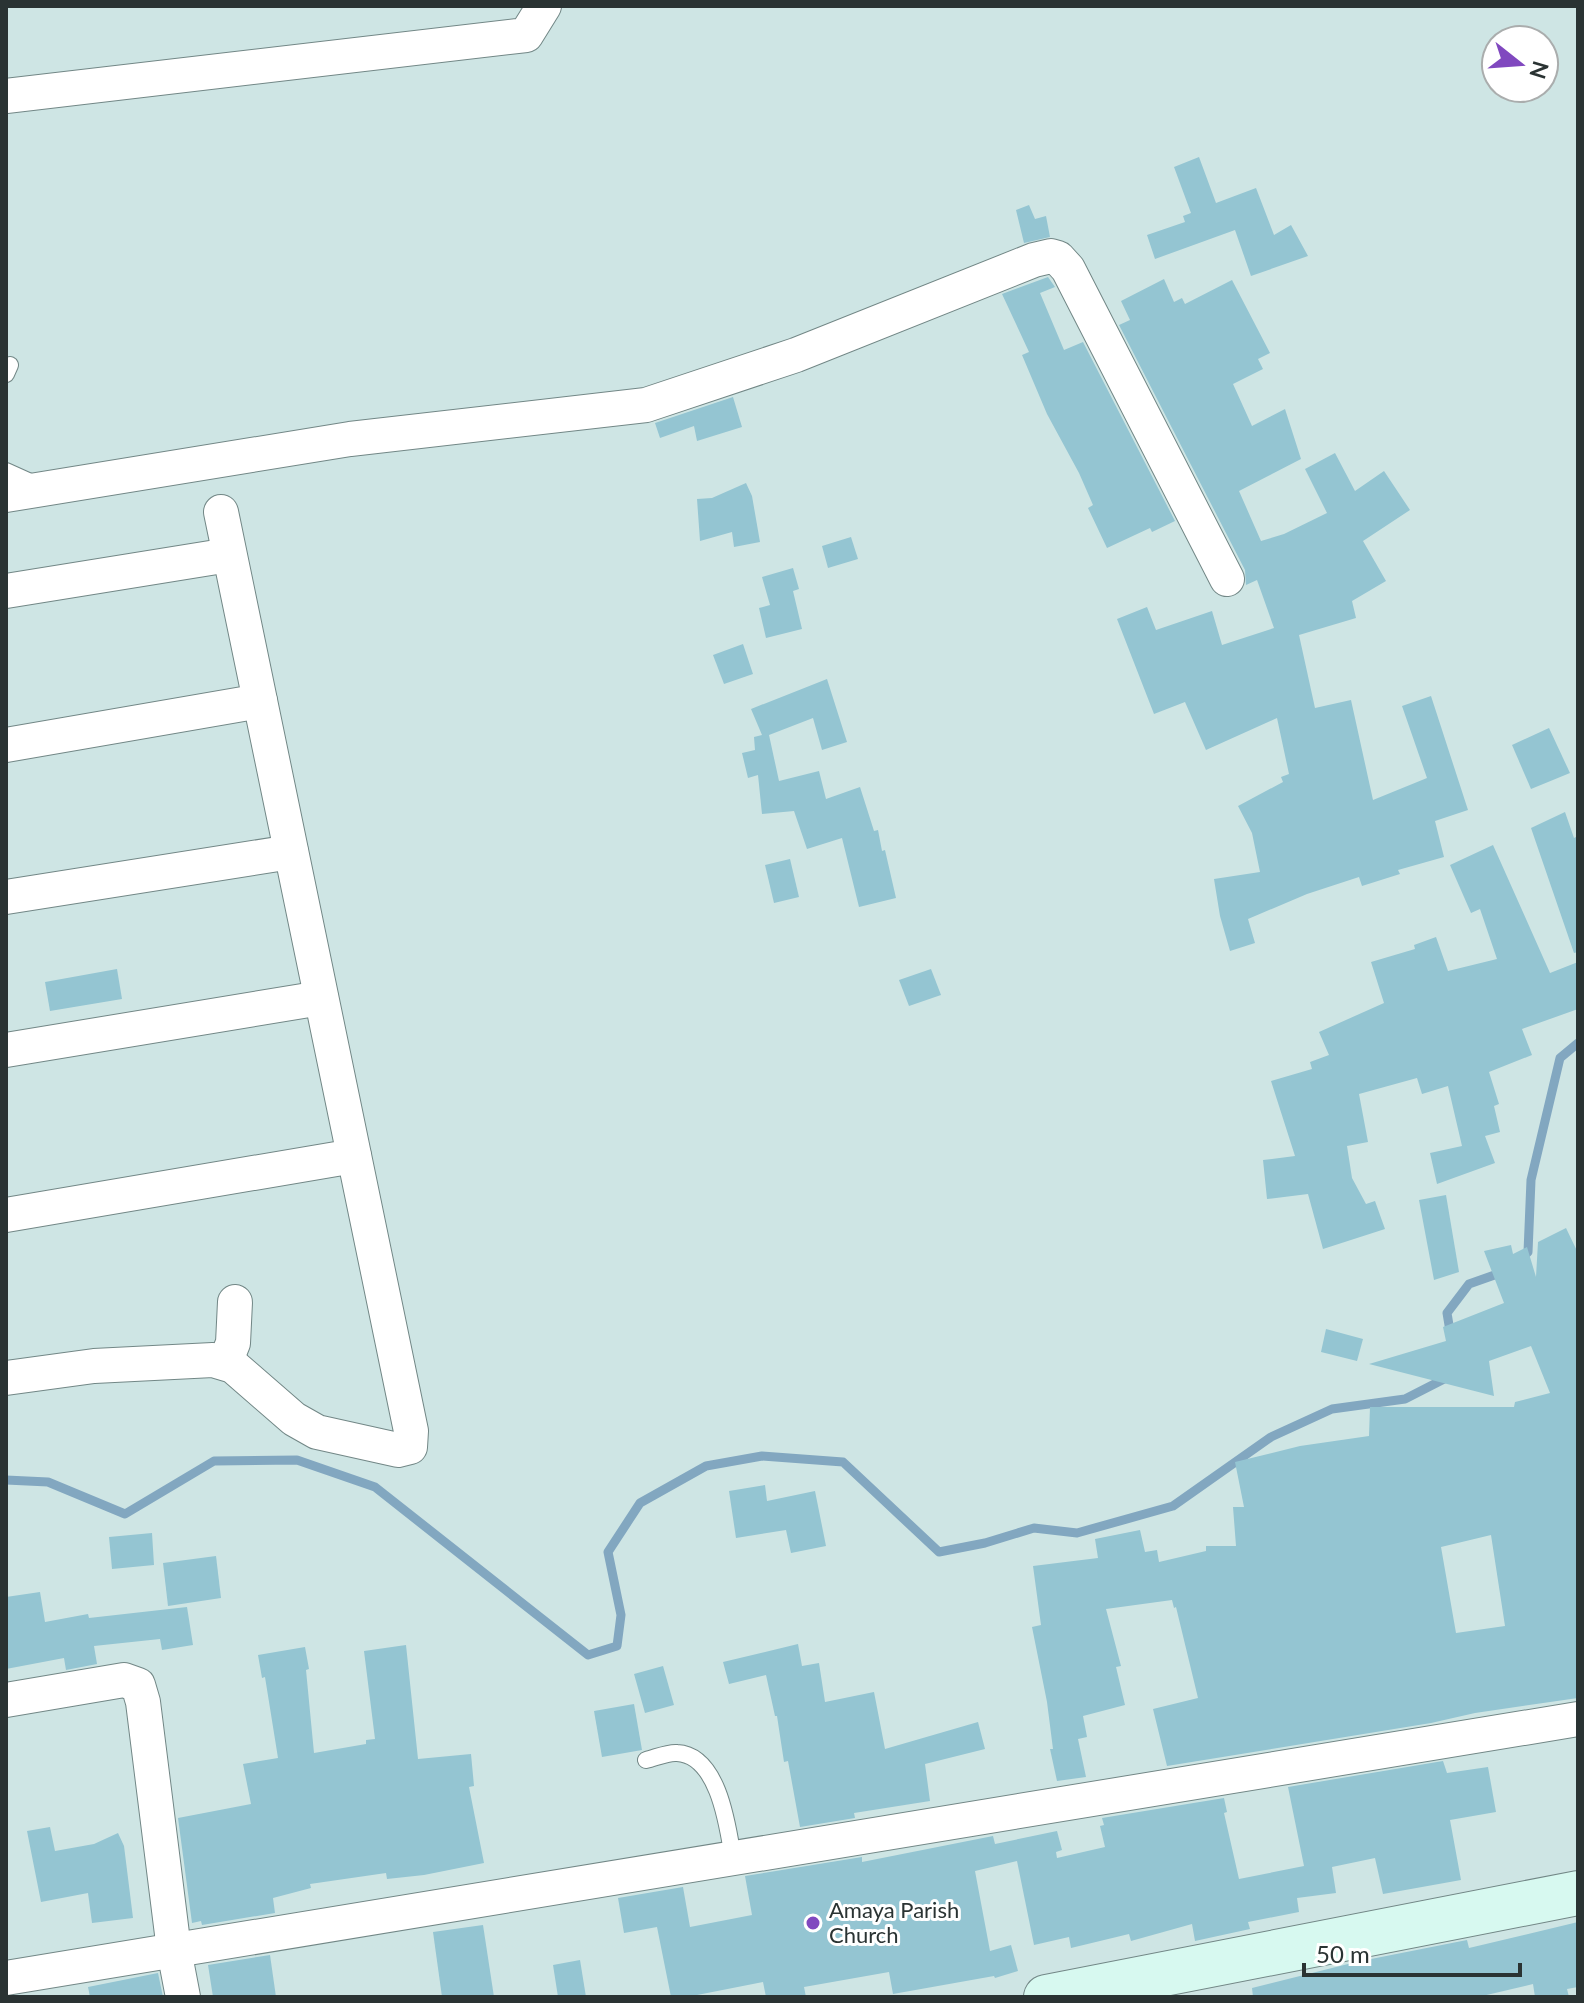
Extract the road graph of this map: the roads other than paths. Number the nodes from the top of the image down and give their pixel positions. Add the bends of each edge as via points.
1 (544, 6) edge
2 (6, 96) edge
3 (6, 471) edge
4 (47, 489) junction
5 (6, 495) edge
6 (221, 512) dead end
7 (229, 555) junction
8 (1227, 579) dead end
9 (6, 591) edge
10 (260, 701) junction
11 (6, 745) edge
12 (291, 852) junction
13 (6, 897) edge
14 (321, 998) junction
15 (6, 1050) edge
16 (354, 1156) junction
17 (6, 1215) edge
18 (235, 1302) dead end
19 (225, 1363) junction
20 (6, 1378) edge
21 (6, 1700) edge
22 (1578, 1719) edge
23 (646, 1760) dead end
24 (733, 1858) junction
25 (1578, 1893) edge
26 (174, 1950) junction
27 (6, 1978) edge
28 (183, 1997) edge
29 (1046, 1997) edge

1 - 2 street via 526,35
3 - 4 lane
4 - 5 street
4 - 8 street via 350,439 646,405 796,355 1051,256 1066,265
6 - 7 street
7 - 9 street
7 - 10 street
10 - 11 street
10 - 12 street
12 - 13 street
12 - 14 street
14 - 15 street
14 - 16 street
16 - 17 street
16 - 19 street via 411,1431 410,1447 398,1450 317,1432
18 - 19 street via 233,1343
19 - 20 street via 94,1366
21 - 26 street via 124,1680 138,1685
22 - 24 street
23 - 24 lane via 678,1753 699,1762 725,1809
24 - 26 street
25 - 29 street
26 - 27 street
26 - 28 street

